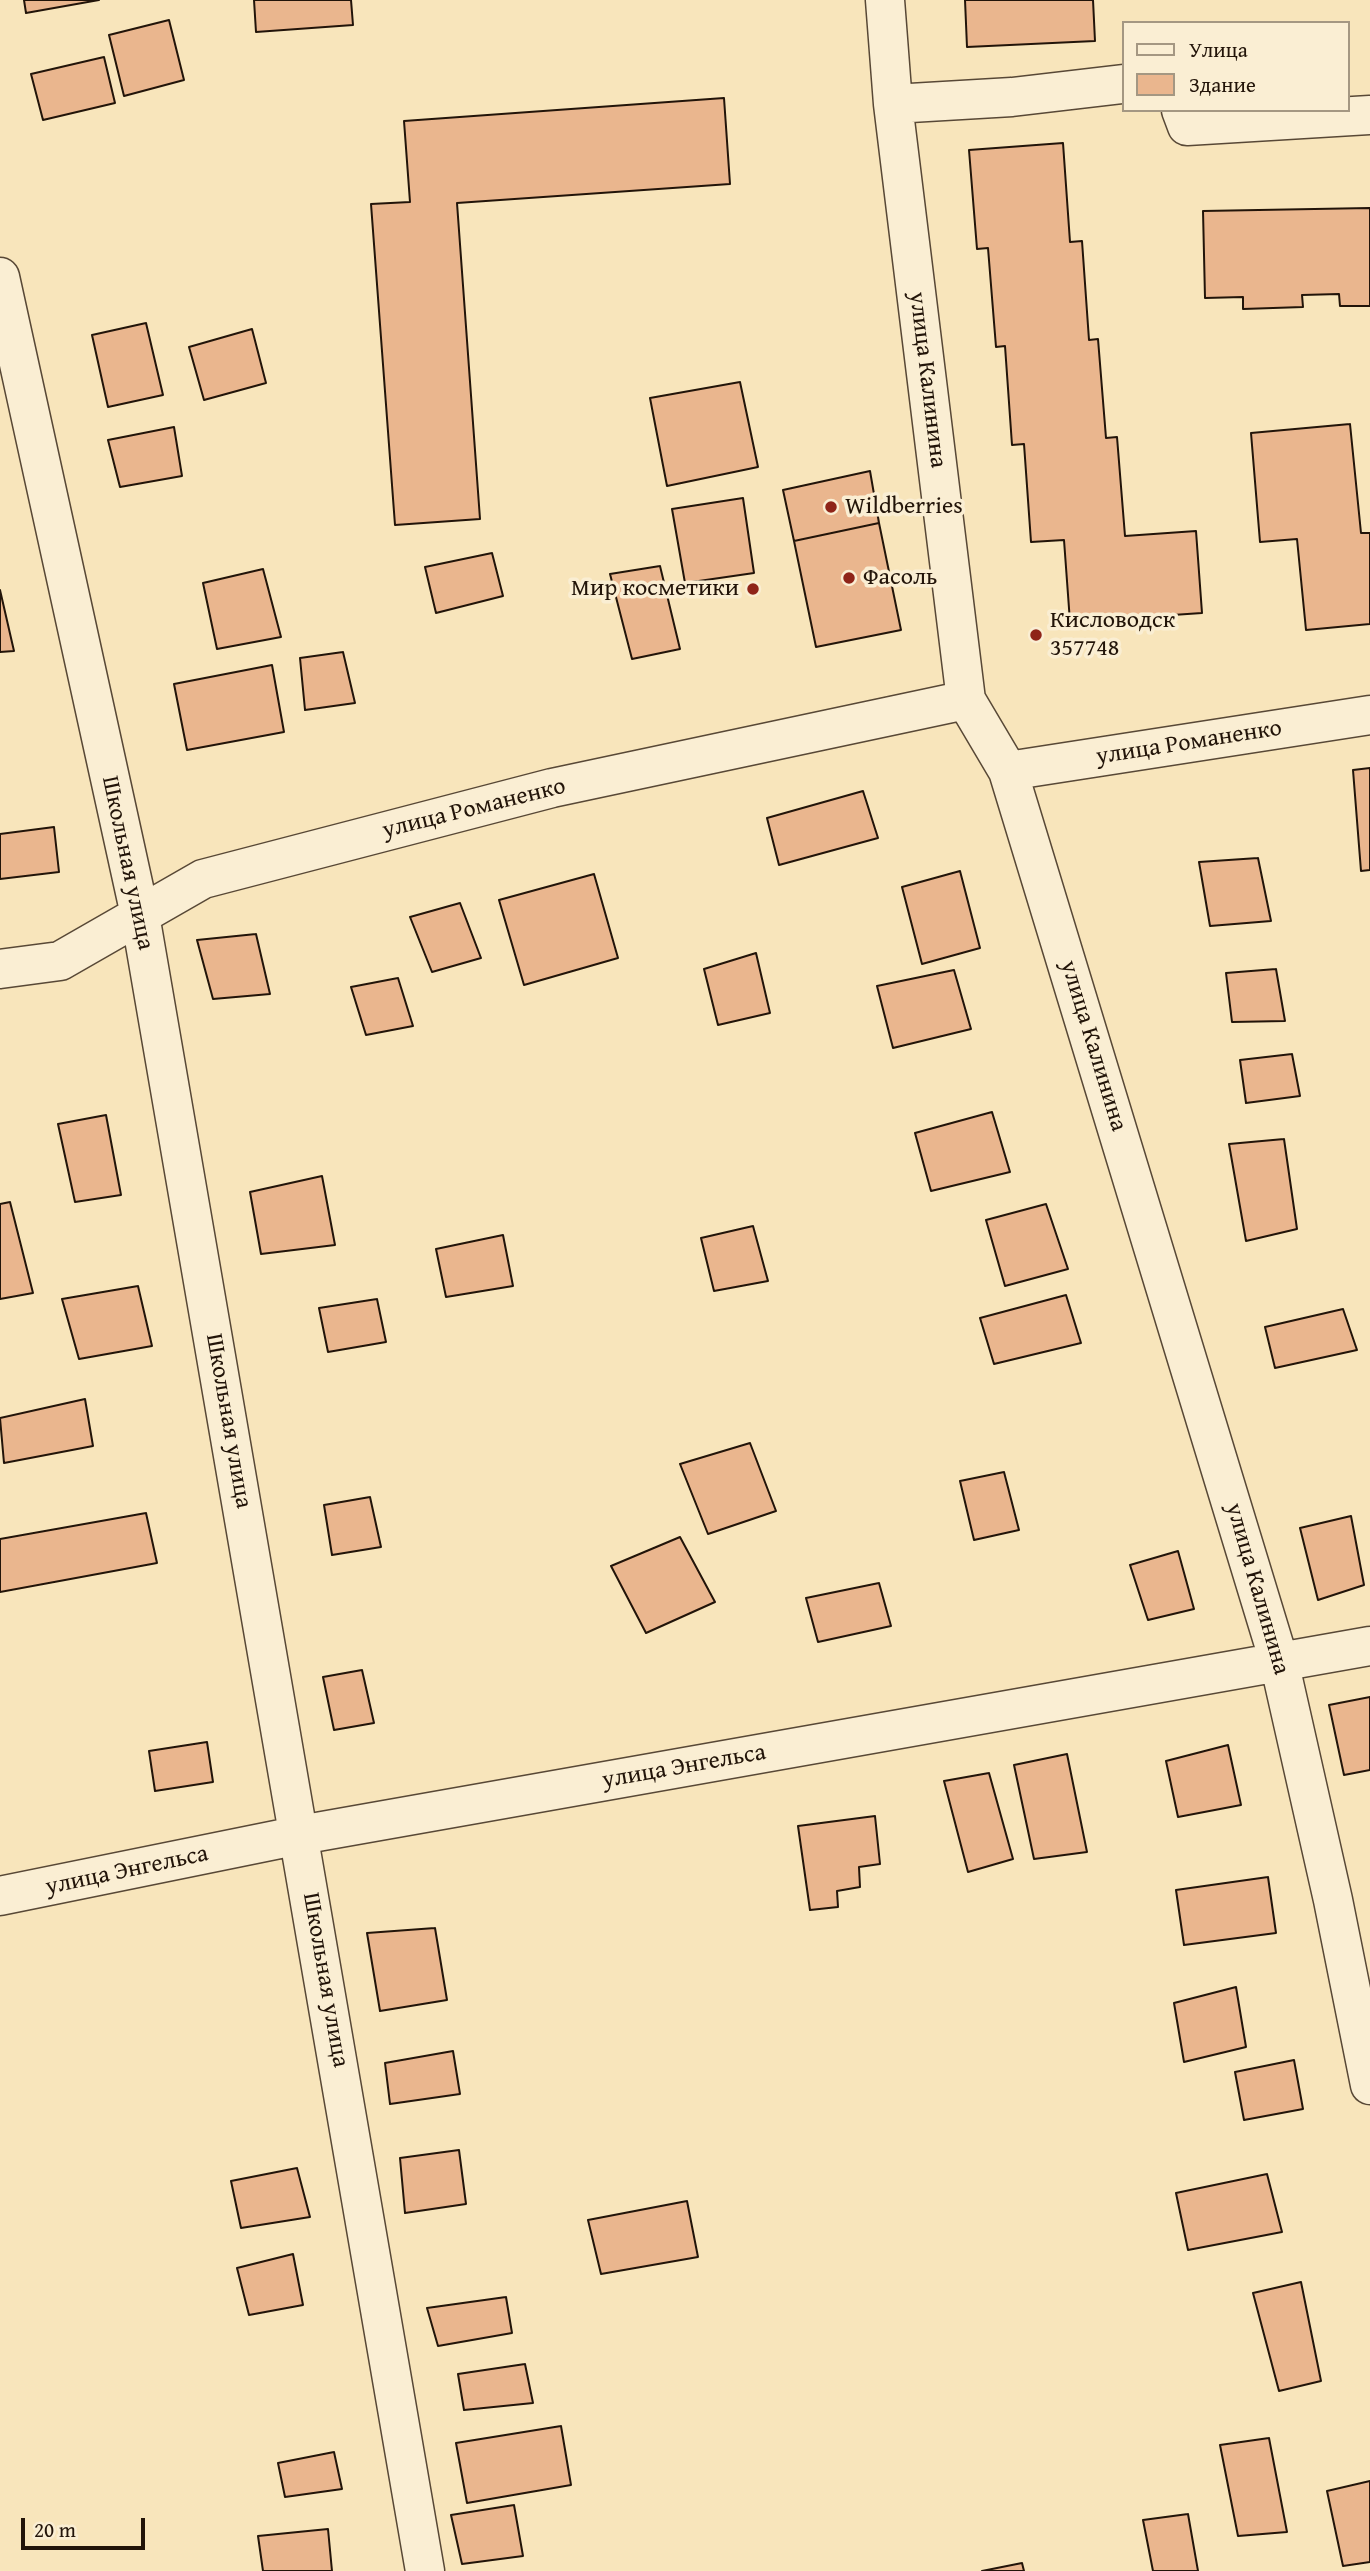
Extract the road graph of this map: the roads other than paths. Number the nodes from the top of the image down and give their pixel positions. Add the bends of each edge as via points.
1 (885, 0) edge
2 (1122, 84) edge
3 (893, 104) junction
4 (1182, 112) edge
5 (1370, 115) edge
6 (0, 277) edge
7 (966, 700) junction
8 (1370, 715) edge
9 (1008, 771) junction
10 (140, 915) junction
11 (0, 969) edge
12 (1370, 1646) edge
13 (1279, 1661) junction
14 (300, 1835) junction
15 (0, 1896) edge
16 (1370, 2085) edge
17 (425, 2571) edge

1 - 3 street, улица Калинина
2 - 3 street
3 - 7 street, улица Калинина
4 - 5 street via 1187,126
6 - 10 street, Школьная улица
7 - 9 street, улица Калинина
7 - 10 street, улица Романенко via 552,788 203,879
8 - 9 street, улица Романенко
9 - 13 street, улица Калинина
10 - 11 street, улица Романенко via 60,961
10 - 14 street, Школьная улица
12 - 13 street, улица Энгельса
13 - 14 street, улица Энгельса
13 - 16 street, улица Калинина via 1334,1900
14 - 15 street, улица Энгельса
14 - 17 street, Школьная улица

